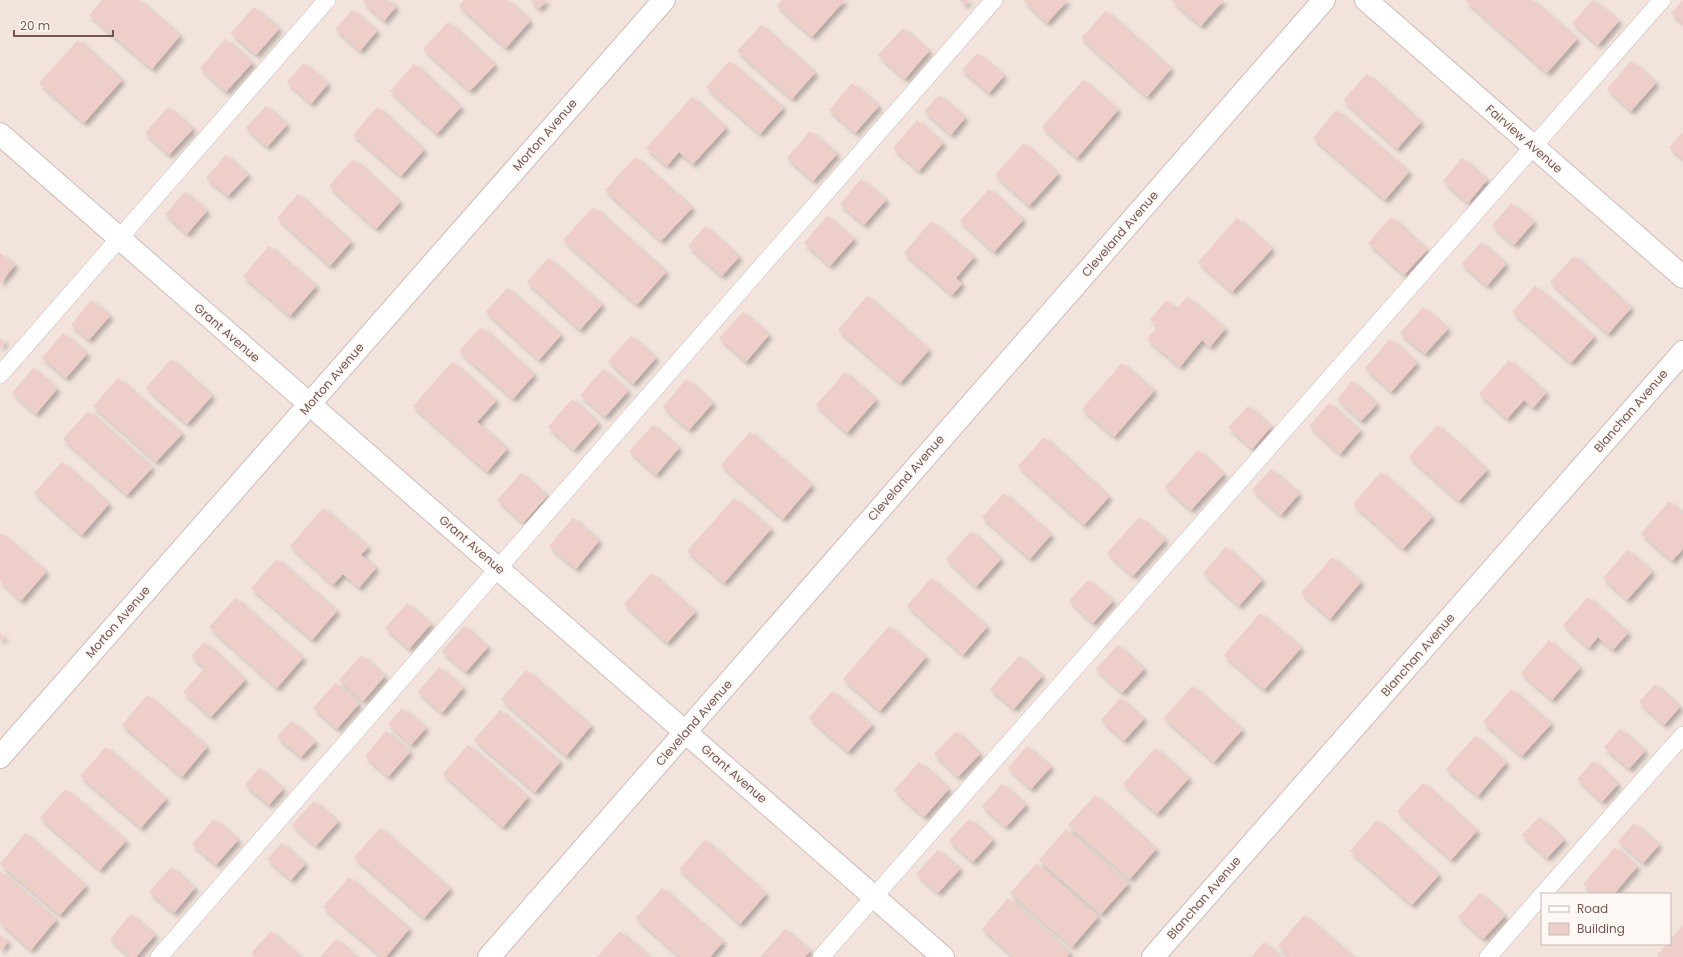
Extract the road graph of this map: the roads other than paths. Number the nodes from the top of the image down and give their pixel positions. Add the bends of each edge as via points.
1 (327, 0) edge
2 (664, 0) edge
3 (994, 0) edge
4 (1324, 0) edge
5 (1366, 0) edge
6 (1662, 0) edge
7 (0, 134) edge
8 (1534, 147) junction
9 (119, 238) junction
10 (1683, 277) edge
11 (1683, 352) edge
12 (0, 375) edge
13 (309, 404) junction
14 (498, 568) junction
15 (686, 732) junction
16 (1683, 735) edge
17 (0, 757) edge
18 (1545, 893) edge
19 (873, 897) junction
20 (1541, 897) edge
21 (159, 957) edge
22 (489, 957) edge
23 (821, 957) edge
24 (943, 957) edge
25 (1153, 957) edge
26 (1488, 957) edge

1 - 9 lane
2 - 13 street, Morton Avenue
3 - 14 lane
4 - 15 street, Cleveland Avenue
5 - 8 street, Fairview Avenue
6 - 8 lane
7 - 9 street, Grant Avenue
8 - 10 street, Fairview Avenue
8 - 19 lane
9 - 12 lane
9 - 13 street, Grant Avenue
11 - 25 street, Blanchan Avenue
13 - 14 street, Grant Avenue
13 - 17 street, Morton Avenue
14 - 15 street, Grant Avenue
14 - 21 lane
15 - 19 street, Grant Avenue
15 - 22 street, Cleveland Avenue
16 - 18 lane
19 - 23 lane
19 - 24 street, Grant Avenue
20 - 26 lane

